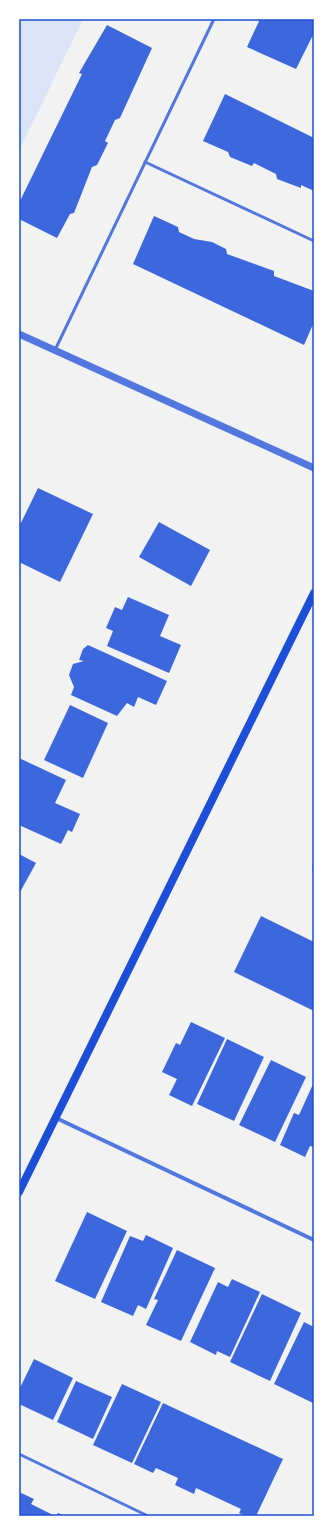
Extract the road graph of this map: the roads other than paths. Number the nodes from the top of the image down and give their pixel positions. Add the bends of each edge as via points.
1 (214, 19) edge
2 (145, 162) junction
3 (314, 241) edge
4 (19, 334) edge
5 (54, 352) junction
6 (314, 468) edge
7 (314, 593) edge
8 (314, 866) edge
9 (314, 872) edge
10 (56, 1118) junction
11 (19, 1192) edge
12 (314, 1240) edge
13 (19, 1454) edge
14 (148, 1516) edge

1 - 2 lane
2 - 3 lane
2 - 5 lane
4 - 5 street
5 - 6 street
7 - 10 main road
8 - 9 lane
10 - 11 main road
10 - 12 street
13 - 14 lane

